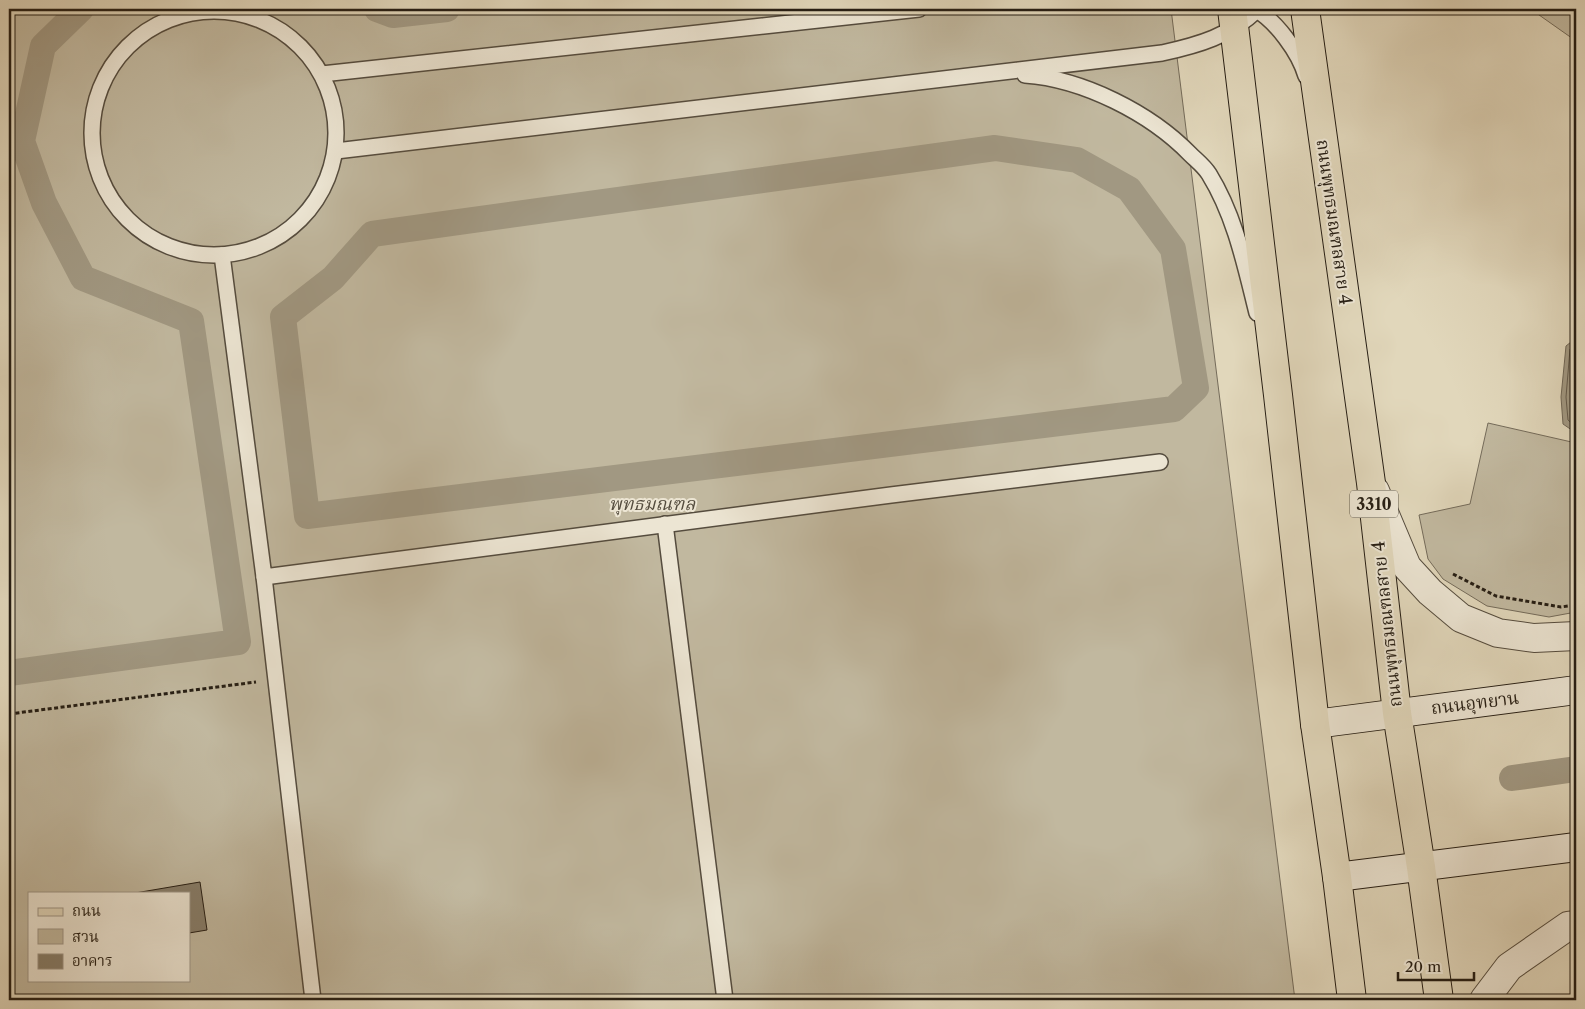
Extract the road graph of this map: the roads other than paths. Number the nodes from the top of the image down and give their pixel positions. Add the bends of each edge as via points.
1 (920, 9) edge
2 (1305, 9) edge
3 (237, 10) edge
4 (171, 13) edge
5 (1247, 13) edge
6 (992, 73) junction
7 (322, 74) junction
8 (1321, 127) junction
9 (336, 151) junction
10 (222, 255) junction
11 (1278, 395) junction
12 (1160, 462) dead end
13 (1371, 483) junction
14 (665, 524) junction
15 (264, 577) junction
16 (1576, 636) edge
17 (1576, 690) edge
18 (1397, 713) junction
19 (1315, 724) junction
20 (1576, 847) edge
21 (1421, 867) junction
22 (1338, 877) junction
23 (1576, 924) edge
24 (313, 1000) edge
25 (725, 1000) edge
26 (1352, 1000) edge
27 (1439, 1000) edge
28 (1484, 1000) edge

1 - 7 lane
2 - 8 main road, ถนนพุทธมณฑลสาย 4 / 3310
3 - 4 lane
3 - 7 lane via 271,24 300,45
4 - 10 lane via 141,34 116,58 98,88 91,123 93,158 105,191 126,219 154,240 187,252
5 - 6 lane via 1226,33 1199,45 1162,53
5 - 8 lane via 1278,27 1303,66
5 - 11 main road
6 - 9 lane
6 - 11 lane via 1040,76 1094,91 1140,114 1178,142 1207,172 1236,233
7 - 9 lane via 335,111
8 - 13 main road, ถนนพุทธมณฑลสาย 4 / 3310
9 - 10 lane via 326,183 308,211 284,233 255,248
10 - 15 lane
11 - 19 main road
12 - 14 lane
13 - 16 main road via 1407,567 1461,618 1498,632 1534,638
13 - 18 main road, ถนนพุทธมณฑลสาย 4 / 3310
14 - 15 lane
14 - 25 lane
15 - 24 lane
17 - 18 main road, ถนนอุทยาน
18 - 19 main road, ถนนอุทยาน
18 - 21 main road, ถนนพุทธมณฑลสาย 4 / 3310
19 - 22 main road
20 - 21 main road
21 - 22 main road
21 - 27 main road, ถนนพุทธมณฑลสาย 4 / 3310
22 - 26 main road
23 - 28 main road via 1568,926 1509,967

